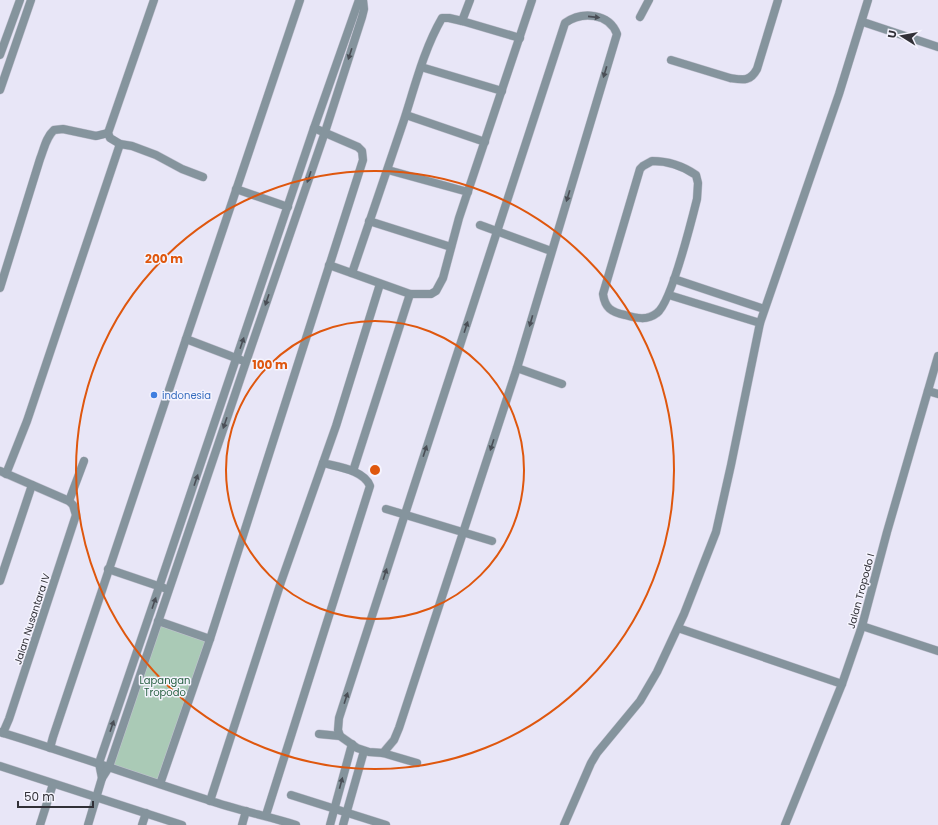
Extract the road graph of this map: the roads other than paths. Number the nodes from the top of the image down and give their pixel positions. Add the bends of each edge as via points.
1 (20, 0) edge
2 (31, 0) edge
3 (154, 0) edge
4 (300, 0) edge
5 (359, 0) edge
6 (362, 0) edge
7 (470, 0) edge
8 (532, 0) edge
9 (649, 0) edge
10 (778, 0) edge
11 (868, 0) edge
12 (640, 17) dead end
13 (462, 21) junction
14 (863, 22) junction
15 (520, 38) junction
16 (938, 47) edge
17 (0, 55) edge
18 (671, 60) dead end
19 (420, 67) junction
20 (0, 90) edge
21 (502, 90) junction
22 (406, 115) junction
23 (314, 128) junction
24 (325, 132) junction
25 (108, 133) junction
26 (485, 142) junction
27 (120, 144) junction
28 (388, 170) junction
29 (203, 177) dead end
30 (236, 189) junction
31 (468, 192) junction
32 (288, 207) junction
33 (370, 221) junction
34 (480, 225) dead end
35 (497, 231) junction
36 (451, 247) junction
37 (551, 251) junction
38 (329, 266) junction
39 (352, 273) junction
40 (674, 279) junction
41 (380, 284) junction
42 (0, 288) edge
43 (410, 294) junction
44 (669, 295) junction
45 (764, 309) junction
46 (760, 323) junction
47 (186, 338) junction
48 (938, 356) edge
49 (236, 358) junction
50 (246, 362) junction
51 (517, 368) junction
52 (562, 384) dead end
53 (928, 391) junction
54 (938, 394) edge
55 (84, 461) dead end
56 (323, 463) junction
57 (352, 471) junction
58 (3, 472) edge
59 (32, 485) junction
60 (69, 500) junction
61 (386, 509) dead end
62 (405, 514) junction
63 (463, 532) junction
64 (492, 541) dead end
65 (108, 569) junction
66 (0, 582) edge
67 (160, 587) junction
68 (169, 590) junction
69 (158, 622) junction
70 (862, 626) junction
71 (678, 628) junction
72 (210, 639) junction
73 (938, 651) edge
74 (842, 684) junction
75 (1, 732) edge
76 (319, 734) dead end
77 (340, 736) junction
78 (352, 744) junction
79 (50, 748) junction
80 (364, 751) junction
81 (383, 753) junction
82 (99, 763) junction
83 (417, 763) dead end
84 (109, 767) junction
85 (1, 769) edge
86 (102, 778) junction
87 (53, 784) junction
88 (160, 784) junction
89 (291, 795) dead end
90 (96, 797) junction
91 (210, 801) junction
92 (334, 808) junction
93 (246, 811) junction
94 (347, 812) junction
95 (146, 813) junction
96 (266, 815) junction
97 (40, 825) edge
98 (88, 825) edge
99 (142, 825) edge
100 (182, 825) edge
101 (242, 825) edge
102 (296, 825) edge
103 (330, 825) edge
104 (343, 825) edge
105 (386, 825) edge
106 (564, 825) edge
107 (785, 825) edge

1 - 17 street
2 - 20 street
3 - 25 street
4 - 30 street
5 - 23 street
6 -> 24 street via 362,17
7 - 13 street
8 - 15 street
9 - 12 street
10 - 18 street via 757,69 751,78 730,78
11 - 14 street
13 - 15 street
13 - 19 street via 442,18
14 - 16 street
14 - 45 street
15 - 21 street
19 - 21 street
19 - 22 street
21 - 26 street
22 - 26 street
22 - 28 street
23 - 24 street
23 - 32 street
24 - 38 street via 358,147 363,154
24 -> 50 street
25 - 27 street via 110,138
25 - 42 street via 96,136 63,129 52,132 46,141
26 - 31 street
27 - 29 street via 156,155
27 - 58 street via 27,421
28 - 31 street
28 - 33 street
30 - 32 street
30 - 47 street
31 - 36 street
49 -> 32 street
33 - 36 street
33 - 39 street
34 - 35 street
35 - 37 street
35 -> 37 street via 566,23 572,18 600,16 614,27 617,34
62 -> 35 street
36 - 43 street via 440,286 431,294
37 -> 51 street
38 - 39 street
38 - 72 street
39 - 41 street
40 - 44 street
40 - 44 street via 697,199 698,184 696,175 682,167 652,161 640,169 603,294 604,304 622,315 649,318 658,313
40 - 45 street
41 - 43 street
41 - 56 street
43 - 57 street
44 - 46 street
45 - 46 street
46 - 71 street via 716,532
47 - 49 street
47 - 65 street
48 - 53 street, Jalan Tropodo I
49 - 50 street
67 -> 49 street
50 -> 68 street
51 - 52 street
51 -> 63 street
53 - 54 street
53 - 70 street, Jalan Tropodo I
55 - 60 street
56 - 57 street
56 - 91 street via 281,582
57 - 96 street via 368,482 369,492
58 - 59 street
59 - 60 street
59 - 66 street
60 - 75 street, Jalan Nusantara IV via 76,511 76,519 9,719
61 - 62 street
62 - 63 street
77 -> 62 street via 339,718
63 - 64 street
63 - 81 street via 399,728 394,740
65 - 67 street
65 - 79 street
67 - 68 street
82 -> 67 street
68 - 69 street
69 - 72 street
69 - 84 street
70 - 73 street
70 - 74 street, Jalan Tropodo I
71 - 74 street
71 - 106 street via 648,689 591,763
72 - 88 street
74 - 107 street, Jalan Tropodo I
75 - 79 street
76 - 77 street
77 - 78 street
78 - 80 street
92 -> 78 street
79 - 82 street
80 - 81 street
80 - 94 street
81 - 83 street
82 - 84 street
82 - 86 street
84 - 86 street
84 - 88 street
85 - 87 street
86 - 90 street
87 - 90 street
87 - 97 street
88 - 91 street
89 - 92 street
90 - 95 street
90 - 98 street
91 - 93 street
92 - 94 street
92 - 103 street
93 - 96 street
93 - 101 street
94 - 104 street
94 - 105 street
95 - 99 street
95 - 100 street
96 - 102 street

